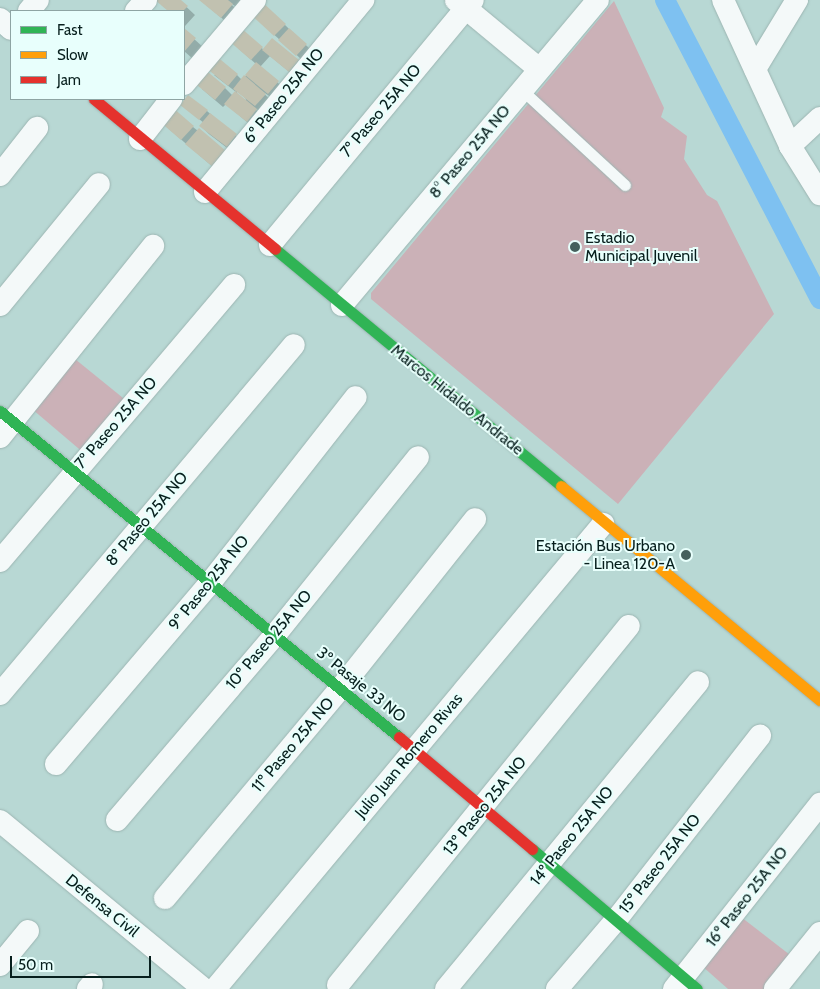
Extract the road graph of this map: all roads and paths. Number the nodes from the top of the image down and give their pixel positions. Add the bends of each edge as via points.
1 (38, 0) edge
2 (146, 0) edge
3 (255, 0) edge
4 (364, 0) edge
5 (598, 0) edge
6 (723, 0) edge
7 (797, 0) edge
8 (465, 3) edge
9 (30, 10) edge
10 (137, 10) edge
11 (0, 20) edge
12 (10, 28) edge
13 (539, 69) junction
14 (755, 69) junction
15 (185, 83) edge
16 (522, 90) junction
17 (95, 100) edge
18 (170, 100) edge
19 (820, 118) edge
20 (37, 128) dead end
21 (140, 138) junction
22 (790, 146) junction
23 (0, 175) edge
24 (99, 184) dead end
25 (625, 185) dead end
26 (206, 192) junction
27 (820, 194) edge
28 (270, 245) junction
29 (153, 246) dead end
30 (234, 285) dead end
31 (0, 305) edge
32 (342, 305) junction
33 (294, 345) dead end
34 (356, 397) dead end
35 (4, 423) edge
36 (418, 457) dead end
37 (74, 472) junction
38 (475, 519) dead end
39 (603, 524) junction
40 (140, 528) junction
41 (0, 561) edge
42 (210, 582) junction
43 (630, 626) dead end
44 (274, 635) junction
45 (698, 682) dead end
46 (340, 689) junction
47 (0, 694) edge
48 (820, 700) edge
49 (760, 736) dead end
50 (414, 749) junction
51 (56, 764) dead end
52 (820, 804) edge
53 (483, 809) junction
54 (118, 820) dead end
55 (0, 821) edge
56 (548, 864) junction
57 (165, 898) dead end
58 (616, 920) junction
59 (28, 931) dead end
60 (820, 933) edge
61 (0, 965) edge
62 (338, 985) dead end
63 (685, 985) edge
64 (204, 989) edge
65 (215, 989) edge
66 (446, 989) edge
67 (557, 989) edge
68 (775, 989) edge

1 - 9 street
2 - 10 street
3 - 15 street
4 - 26 street, 6º Paseo 25A NO
5 - 13 street, 8° Paseo 25A NO
6 - 14 street
7 - 14 street
8 - 13 street
8 - 28 street, 7º Paseo 25A NO
11 - 12 street
13 - 16 street, 8° Paseo 25A NO
14 - 22 street
16 - 25 lane
16 - 32 street, 8° Paseo 25A NO
17 - 21 street, Marcos Hidaldo Andrade
18 - 21 street
19 - 22 street
20 - 23 street
21 - 26 street, Marcos Hidaldo Andrade
22 - 27 street
24 - 31 street
26 - 28 street, Marcos Hidaldo Andrade
28 - 32 street, Marcos Hidaldo Andrade
29 - 35 street
30 - 37 street, 7º Paseo 25A NO
32 - 39 street, Marcos Hidaldo Andrade
33 - 40 street, 8º Paseo 25A NO
34 - 42 street, 9º Paseo 25A NO
35 - 37 street, 3º Pasaje 33 NO
36 - 44 street, 10º Paseo 25A NO
37 - 40 street, 3º Pasaje 33 NO
37 - 41 street, 7º Paseo 25A NO
38 - 46 street, 11º Paseo 25A NO
39 - 48 street, Marcos Hidaldo Andrade
39 - 50 street, Julio Juan Romero Rivas
40 - 42 street, 3º Pasaje 33 NO
40 - 47 street, 8º Paseo 25A NO
42 - 44 street, 3º Pasaje 33 NO
42 - 51 street, 9º Paseo 25A NO
43 - 53 street, 13º Paseo 25A NO
44 - 46 street, 3º Pasaje 33 NO
44 - 54 street, 10º Paseo 25A NO
45 - 56 street, 14º Paseo 25A NO
46 - 50 street, 3º Pasaje 33 NO
46 - 57 street, 11º Paseo 25A NO
49 - 58 street, 15º Paseo 25A NO
50 - 53 street, 3º Pasaje 33 NO
50 - 65 street, Julio Juan Romero Rivas
52 - 63 street, 16º Paseo 25A NO
53 - 56 street, 3º Pasaje 33 NO
53 - 62 street, 13º Paseo 25A NO
55 - 64 street, Defensa Civil
56 - 58 street, 3º Pasaje 33 NO
56 - 66 street, 14º Paseo 25A NO
58 - 63 street, 3º Pasaje 33 NO
58 - 67 street, 15º Paseo 25A NO
59 - 61 street
60 - 68 street

